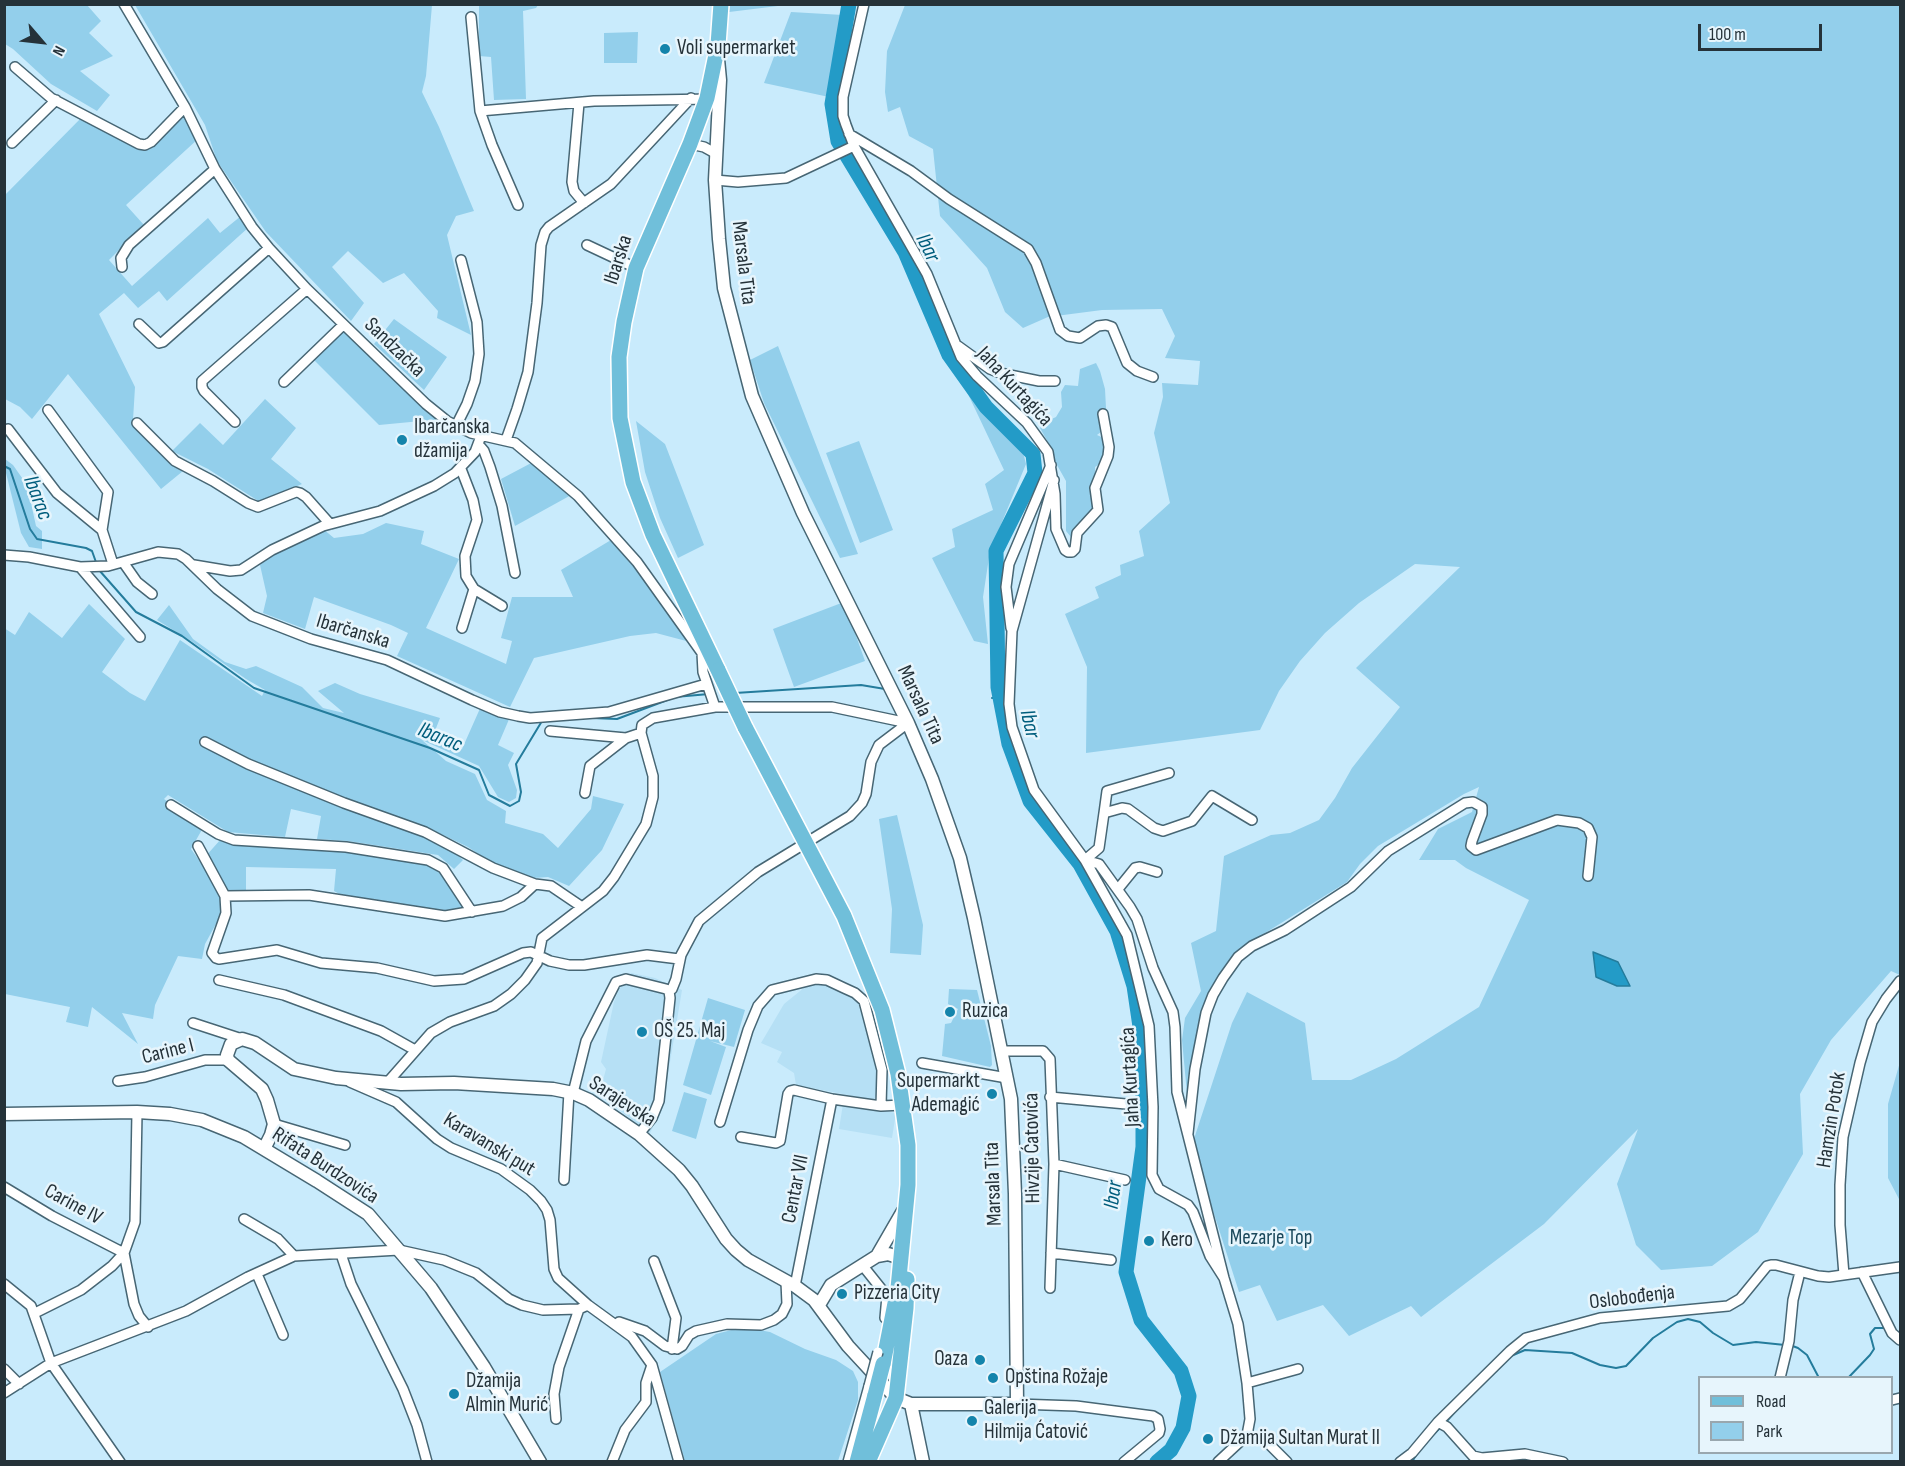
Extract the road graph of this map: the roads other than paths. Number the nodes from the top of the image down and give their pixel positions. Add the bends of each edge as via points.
1 (124, 4) edge
2 (721, 4) edge
3 (864, 4) edge
4 (471, 17) dead end
5 (15, 67) dead end
6 (705, 99) junction
7 (56, 100) junction
8 (579, 103) junction
9 (185, 107) junction
10 (480, 111) junction
11 (849, 134) junction
12 (12, 143) dead end
13 (690, 144) junction
14 (850, 147) junction
15 (716, 153) junction
16 (214, 169) junction
17 (715, 180) junction
18 (584, 203) junction
19 (519, 205) dead end
20 (587, 246) dead end
21 (269, 248) junction
22 (461, 260) dead end
23 (122, 267) dead end
24 (636, 268) junction
25 (307, 289) junction
26 (139, 324) dead end
27 (343, 325) junction
28 (956, 345) junction
29 (1153, 377) dead end
30 (1055, 381) dead end
31 (284, 382) dead end
32 (48, 410) dead end
33 (1103, 414) dead end
34 (235, 422) dead end
35 (137, 423) dead end
36 (456, 426) junction
37 (8, 429) dead end
38 (480, 440) junction
39 (506, 440) junction
40 (1051, 465) junction
41 (460, 469) junction
42 (1054, 480) junction
43 (330, 524) junction
44 (102, 530) junction
45 (4, 555) edge
46 (115, 564) junction
47 (194, 565) junction
48 (80, 567) junction
49 (515, 573) dead end
50 (474, 589) junction
51 (152, 594) dead end
52 (502, 606) dead end
53 (462, 628) dead end
54 (1012, 631) junction
55 (140, 637) dead end
56 (705, 652) junction
57 (707, 687) junction
58 (714, 704) junction
59 (908, 723) junction
60 (550, 731) dead end
61 (641, 733) junction
62 (626, 738) junction
63 (205, 742) dead end
64 (1169, 773) dead end
65 (585, 793) dead end
66 (171, 805) dead end
67 (1104, 813) junction
68 (1252, 819) dead end
69 (805, 842) junction
70 (198, 846) dead end
71 (1085, 860) junction
72 (1157, 872) dead end
73 (1588, 876) dead end
74 (535, 884) junction
75 (1118, 889) junction
76 (225, 896) junction
77 (582, 907) junction
78 (472, 912) junction
79 (539, 955) junction
80 (679, 959) junction
81 (219, 980) dead end
82 (1900, 981) edge
83 (669, 991) junction
84 (193, 1023) dead end
85 (242, 1039) junction
86 (415, 1050) junction
87 (1001, 1051) junction
88 (228, 1060) junction
89 (922, 1063) dead end
90 (336, 1078) junction
91 (1007, 1078) junction
92 (118, 1081) dead end
93 (387, 1083) junction
94 (571, 1093) junction
95 (1050, 1097) junction
96 (832, 1100) junction
97 (1126, 1104) dead end
98 (903, 1105) junction
99 (881, 1106) junction
100 (137, 1112) junction
101 (4, 1114) edge
102 (720, 1122) dead end
103 (274, 1124) junction
104 (1188, 1133) junction
105 (639, 1134) junction
106 (741, 1137) dead end
107 (345, 1145) dead end
108 (264, 1149) junction
109 (1054, 1164) junction
110 (564, 1180) dead end
111 (1125, 1180) dead end
112 (4, 1187) edge
113 (906, 1204) junction
114 (244, 1219) dead end
115 (399, 1250) junction
116 (124, 1253) junction
117 (1051, 1253) junction
118 (341, 1254) junction
119 (294, 1256) junction
120 (877, 1256) junction
121 (902, 1258) junction
122 (1111, 1260) dead end
123 (654, 1261) dead end
124 (863, 1266) junction
125 (1900, 1267) edge
126 (1800, 1272) junction
127 (1862, 1272) junction
128 (257, 1274) junction
129 (1844, 1275) junction
130 (1224, 1278) junction
131 (4, 1284) edge
132 (790, 1284) junction
133 (1050, 1288) dead end
134 (819, 1305) junction
135 (584, 1307) junction
136 (35, 1313) junction
137 (606, 1317) junction
138 (148, 1327) junction
139 (283, 1335) dead end
140 (1900, 1340) edge
141 (672, 1349) junction
142 (881, 1358) junction
143 (51, 1363) junction
144 (652, 1365) junction
145 (4, 1369) edge
146 (1298, 1369) dead end
147 (1780, 1376) edge
148 (1247, 1383) junction
149 (19, 1384) junction
150 (872, 1391) junction
151 (4, 1393) edge
152 (896, 1398) junction
153 (911, 1404) junction
154 (1017, 1404) junction
155 (556, 1419) dead end
156 (1441, 1424) junction
157 (1247, 1435) junction
158 (120, 1461) edge
159 (426, 1461) edge
160 (540, 1461) edge
161 (612, 1461) edge
162 (679, 1461) edge
163 (848, 1461) edge
164 (857, 1461) edge
165 (868, 1461) edge
166 (923, 1461) edge
167 (1124, 1461) edge
168 (1218, 1461) edge
169 (1287, 1461) edge
170 (1400, 1461) edge
171 (1563, 1461) edge

1 - 9 street, Sandzačka
2 - 6 main road, Ibarska
3 - 11 street, Jaha Kurtagića via 843,97 843,116
4 - 10 street
5 - 7 street
6 - 8 street
6 - 13 main road, Ibarska
6 - 15 street, Marsala Tita
6 - 18 street via 663,131 610,184
7 - 9 street via 145,145
7 - 12 street
8 - 10 street
8 - 18 street via 572,182
9 - 16 street, Sandzačka
10 - 19 street
11 - 14 street, Jaha Kurtagića
11 - 29 street via 1028,249 1060,330 1080,338 1098,326 1112,327 1127,363
13 - 15 street
13 - 24 main road, Ibarska
14 - 17 street via 786,178
14 - 28 street, Jaha Kurtagića via 927,274
15 - 17 street, Marsala Tita
16 - 21 street, Sandzačka
16 - 23 street via 129,245 121,258
17 - 59 street, Marsala Tita via 724,288 752,396 803,513
18 - 39 street via 549,227 542,238 528,372
20 - 24 street
21 - 25 street, Sandzačka
21 - 26 street via 164,342 159,343
22 - 36 street via 477,322 478,354 475,381
24 - 56 main road, Ibarska via 619,357 620,418 633,482
25 - 27 street, Sandzačka
25 - 34 street via 202,381 201,387
27 - 31 street
27 - 36 street, Sandzačka via 426,404
28 - 30 street via 1000,373
28 - 40 street, Jaha Kurtagića via 972,370 1036,433
32 - 44 street via 108,492
33 - 42 street via 1109,447 1095,488 1098,510 1077,533 1072,552 1065,550 1056,529
35 - 43 street via 175,461 248,503 258,507 300,493
36 - 38 street, Sandzačka
37 - 44 street via 57,493
38 - 39 street, Sandzačka
38 - 41 street
38 - 49 street via 502,506
39 - 56 street, Sandzačka via 515,443 578,496 637,562
40 - 42 street
40 - 54 street, Jaha Kurtagića via 1009,564 1006,587
41 - 43 street via 380,511
41 - 50 street via 476,510 464,564
42 - 54 street, Jaha Kurtagića
43 - 47 street via 293,538 241,570
44 - 46 street
45 - 48 street, Ibarčanska
46 - 47 street, Ibarčanska via 169,552
46 - 48 street, Ibarčanska
46 - 51 street
47 - 57 street, Ibarčanska via 252,616 311,639 387,660 500,712 530,718 609,712
48 - 55 street
50 - 52 street
50 - 53 street
54 - 71 street, Jaha Kurtagića via 1012,727 1034,790
56 - 57 street
56 - 69 main road, Ibarska, bridge via 718,670
57 - 58 street
58 - 59 street via 832,707
58 - 61 street via 653,718 642,725
59 - 69 street via 879,745 862,803 850,816
59 - 87 street, Marsala Tita via 960,858
60 - 62 street
61 - 62 street
61 - 77 street via 653,776 653,797 646,824 614,877
62 - 65 street via 590,766
63 - 74 street via 248,764 425,832 493,868
64 - 67 street via 1107,791
66 - 78 street via 234,840 346,847 428,860 443,868
67 - 68 street via 1128,809 1163,831 1192,821 1212,796
67 - 71 street via 1100,844
69 - 80 street via 758,872 699,921
69 - 98 main road, Ibarska via 844,916 882,1010
70 - 76 street
71 - 75 street, Jaha Kurtagića via 1099,864
71 - 130 street, Jaha Kurtagića via 1127,935 1149,1026 1152,1175 1159,1189 1193,1212 1210,1256
72 - 75 street via 1135,868
73 - 104 street via 1592,837 1588,828 1557,820 1476,850 1471,846 1482,807 1473,802 1465,803 1388,852 1351,887 1285,930 1252,946 1223,978 1206,1013
74 - 77 street via 551,886
74 - 78 street via 503,906
75 - 104 street, Jaha Kurtagića via 1137,919 1173,1012 1177,1092
76 - 78 street via 309,895 446,916
76 - 79 street via 226,913 213,953 219,959 277,950 321,963 376,968 434,981 464,979 523,952
77 - 79 street via 542,938
79 - 80 street via 569,965 647,955
79 - 86 street via 525,980 511,994 494,1006 431,1033
80 - 83 street via 676,979
81 - 86 street via 284,995 381,1031
82 - 129 street, Hamzin Potok via 1872,1022 1843,1137 1840,1225
83 - 94 street via 626,979 616,982 586,1041
83 - 105 street via 659,1101
84 - 85 street
85 - 88 street via 231,1044
85 - 90 street, Sarajevska via 255,1043 294,1069
86 - 93 street
87 - 91 street, Marsala Tita
87 - 95 street, Hivzije Ćatovića via 1045,1052 1050,1059
88 - 92 street, Carine I via 205,1060
88 - 103 street via 262,1089
89 - 91 street
90 - 93 street, Sarajevska
90 - 135 street, Karavanski put via 396,1102 437,1139 501,1169 530,1190 547,1210 558,1278
91 - 154 street, Marsala Tita via 1016,1194
93 - 94 street, Sarajevska via 454,1083
94 - 105 street, Sarajevska via 589,1100
94 - 110 street
95 - 97 street
95 - 109 street, Hivzije Ćatovića
96 - 99 street
96 - 106 street via 790,1090 780,1141
96 - 132 street, Centar VII
98 - 99 street
98 - 113 main road, Ibarska via 908,1151
99 - 102 street via 882,1070 864,1001 827,980 816,979 772,990 758,1006
100 - 101 street, Rifata Burdzovića
100 - 108 street, Rifata Burdzovića via 217,1124
100 - 116 street via 135,1222
103 - 107 street
103 - 108 street
104 - 130 street, Jaha Kurtagića
105 - 132 street, Sarajevska via 686,1178 736,1250
108 - 115 street, Rifata Burdzovića via 368,1214
109 - 111 street
109 - 117 street, Hivzije Ćatovića
112 - 116 street, Carine IV
113 - 120 street
113 - 121 main road, Ibarska
114 - 119 street via 278,1239
115 - 118 street
115 - 135 street via 444,1260 476,1273 522,1305 543,1310
115 - 160 street, Rifata Burdzovića via 431,1288
116 - 136 street via 81,1290
116 - 138 street via 134,1304
117 - 122 street
117 - 133 street, Hivzije Ćatovića
118 - 119 street
118 - 159 street via 351,1284 403,1389
119 - 128 street
120 - 121 street
120 - 124 street
121 - 142 main road
121 - 152 main road via 907,1280 906,1308
123 - 141 street via 676,1318
124 - 134 street via 831,1285
124 - 142 street via 886,1296
125 - 127 street, Oslobođenja
126 - 129 street, Oslobođenja
126 - 147 street
126 - 156 street, Oslobođenja via 1767,1266 1740,1299 1728,1306 1600,1318 1526,1338
127 - 129 street, Oslobođenja
127 - 140 street
128 - 138 street
128 - 139 street
130 - 148 street, Jaha Kurtagića via 1238,1324
131 - 136 street via 26,1299
132 - 134 street, Sarajevska
132 - 141 street, Centar VII via 787,1304 774,1320 761,1325 727,1324 696,1331 688,1335 682,1346
134 - 152 street, Sarajevska via 848,1346
135 - 137 street, Karavanski put
135 - 155 street via 559,1367 554,1394
136 - 143 street
137 - 141 street via 645,1331
137 - 144 street, Karavanski put via 633,1337
138 - 143 street
142 - 150 main road, bridge
143 - 149 street
143 - 158 street
144 - 161 street via 647,1376 646,1402 625,1430
144 - 162 street, Karavanski put
145 - 149 street
146 - 148 street
148 - 157 street, Jaha Kurtagića
149 - 151 street
150 - 163 street
150 - 164 main road
152 - 153 street
152 - 165 main road
153 - 154 street
153 - 166 street
154 - 167 street via 1076,1406 1153,1416 1160,1423 1159,1433
156 - 170 street, Oslobođenja
156 - 171 street via 1473,1456 1524,1454
157 - 168 street
157 - 169 street via 1267,1442

